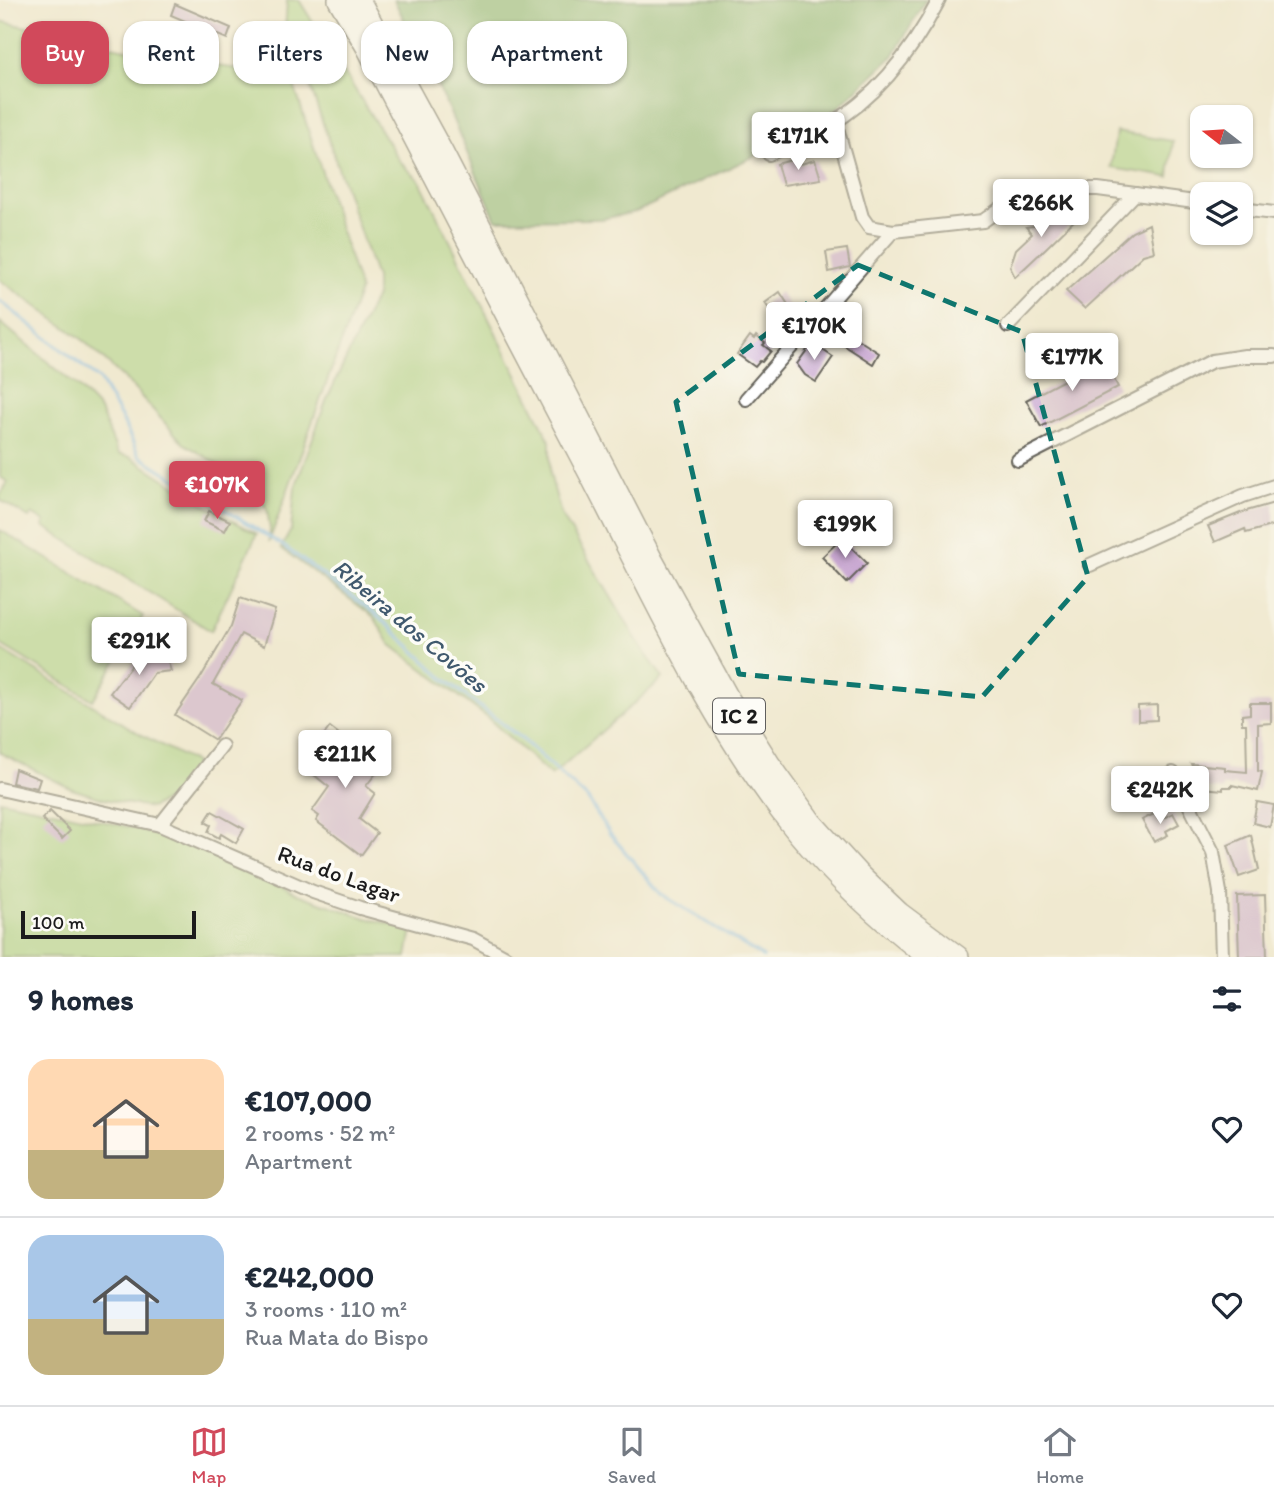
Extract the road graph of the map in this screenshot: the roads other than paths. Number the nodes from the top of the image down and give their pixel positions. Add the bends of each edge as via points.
1 (339, 0) edge
2 (359, 0) edge
3 (939, 0) edge
4 (835, 121) junction
5 (769, 154) dead end
6 (434, 157) junction
7 (1135, 194) junction
8 (1190, 201) edge
9 (1253, 210) edge
10 (1274, 213) edge
11 (893, 231) junction
12 (1007, 326) dead end
13 (1274, 356) edge
14 (747, 399) dead end
15 (577, 430) junction
16 (1018, 460) dead end
17 (1274, 486) edge
18 (1090, 565) dead end
19 (222, 746) dead end
20 (1173, 773) dead end
21 (0, 789) edge
22 (160, 825) junction
23 (506, 957) edge
24 (928, 957) edge
25 (958, 957) edge
26 (1222, 957) edge

1 - 6 highway, IC 2
2 - 6 highway, IC 2
3 - 4 street via 901,63
4 - 5 street
4 - 11 street via 862,217 869,228
6 - 15 highway, IC 2
7 - 8 street
7 - 11 street via 1073,189 1011,201 983,221
7 - 12 street
9 - 10 street
11 - 14 street
13 - 16 street via 1212,361
15 - 24 highway, IC 2 via 639,571 753,771 799,834 846,886
15 - 25 highway, IC 2 via 728,698 811,822 899,913
17 - 18 street
19 - 22 street
20 - 26 street via 1213,852 1220,892
21 - 22 street, Rua do Lagar
22 - 23 street, Rua do Lagar via 313,892 473,939

